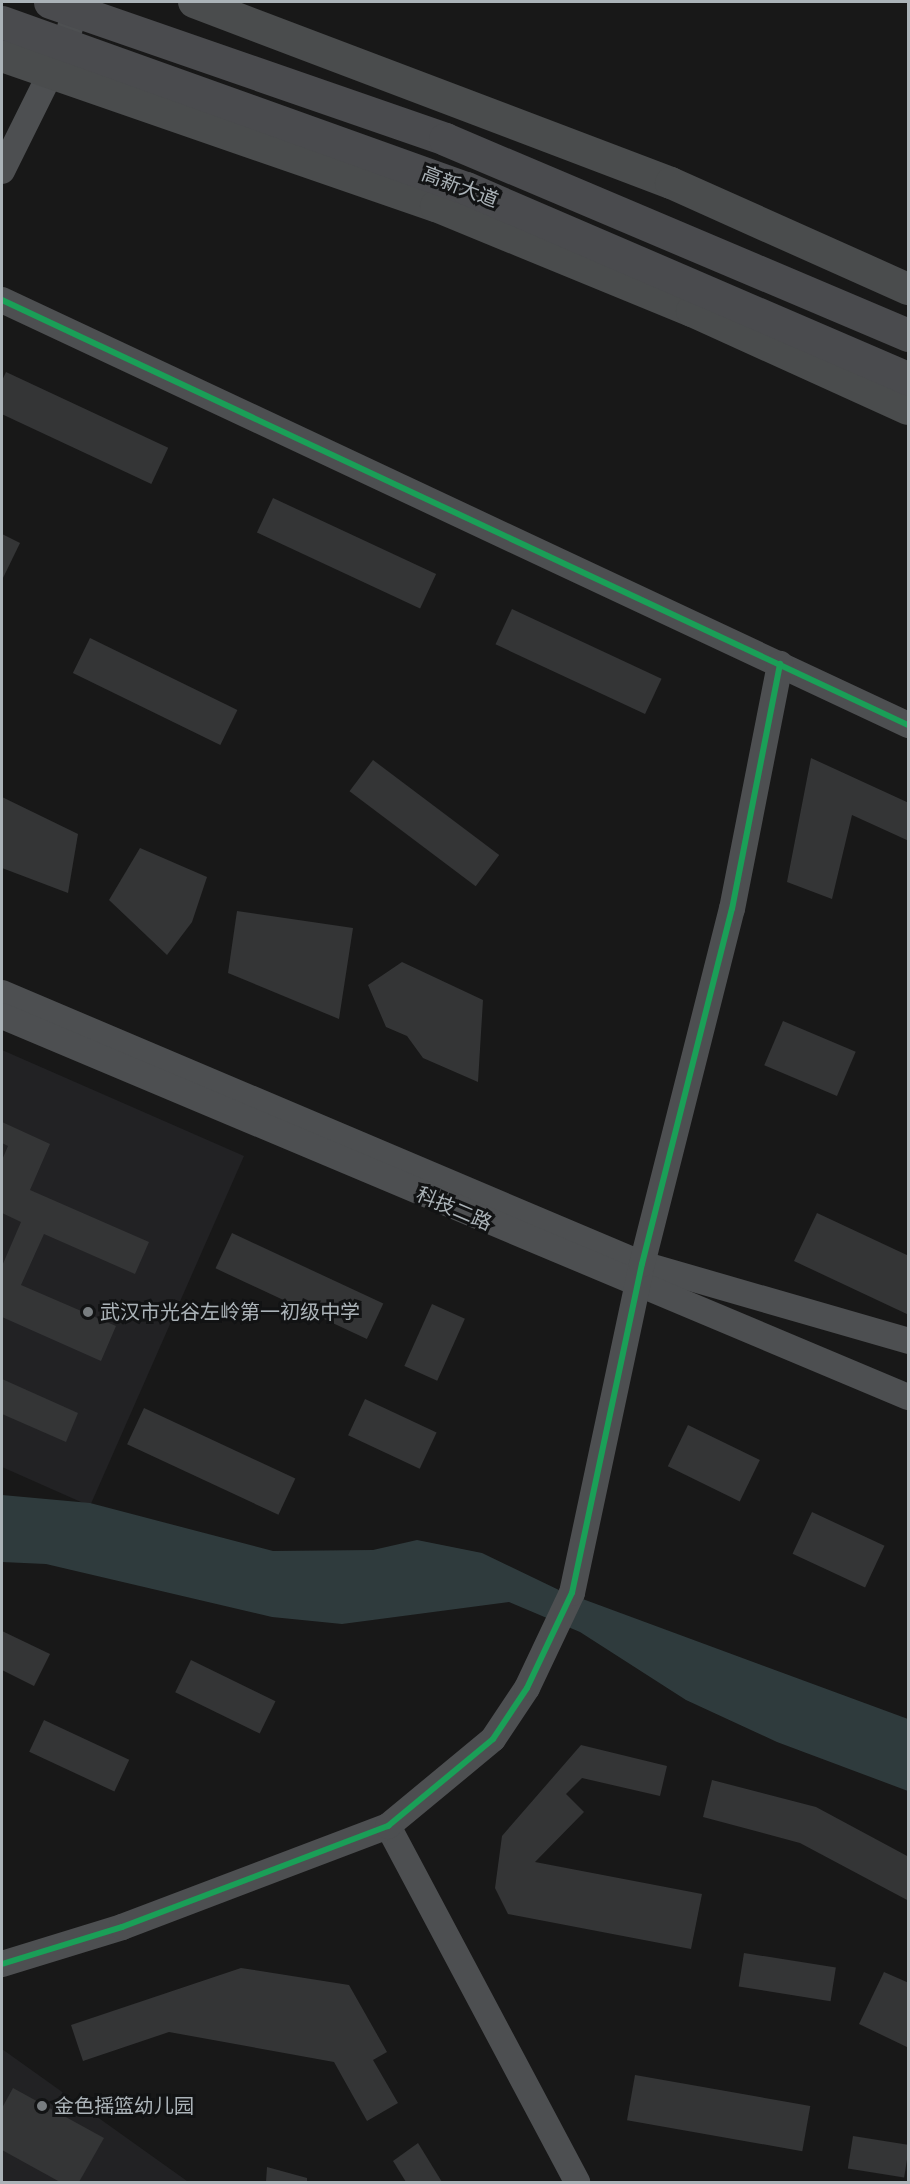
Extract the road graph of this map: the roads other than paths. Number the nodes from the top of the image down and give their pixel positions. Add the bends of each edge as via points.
1 (194, 2) edge
2 (68, 4) edge
3 (2, 22) edge
4 (64, 44) junction
5 (2, 56) edge
6 (50, 73) junction
7 (2, 171) edge
8 (909, 289) edge
9 (2, 300) edge
10 (909, 335) edge
11 (909, 378) edge
12 (909, 409) edge
13 (780, 664) junction
14 (909, 724) edge
15 (2, 993) edge
16 (2, 1016) edge
17 (640, 1275) junction
18 (909, 1341) edge
19 (909, 1397) edge
20 (388, 1826) junction
21 (2, 1964) edge
22 (577, 2182) edge

1 - 8 main road via 671,183
2 - 4 street
2 - 10 highway, 高新大道 via 445,139
3 - 4 highway, 高新大道
4 - 6 street
4 - 11 highway, 高新大道 via 466,188
5 - 6 main road
6 - 7 street
6 - 12 main road via 436,206
9 - 13 street
13 - 14 street
13 - 17 street via 732,909
15 - 17 street, 科技二路
16 - 17 street, 科技二路
17 - 18 street, 科技二路
17 - 19 street, 科技二路
17 - 20 street via 597,1492 560,1629 493,1739
20 - 21 street via 122,1927
20 - 22 street

